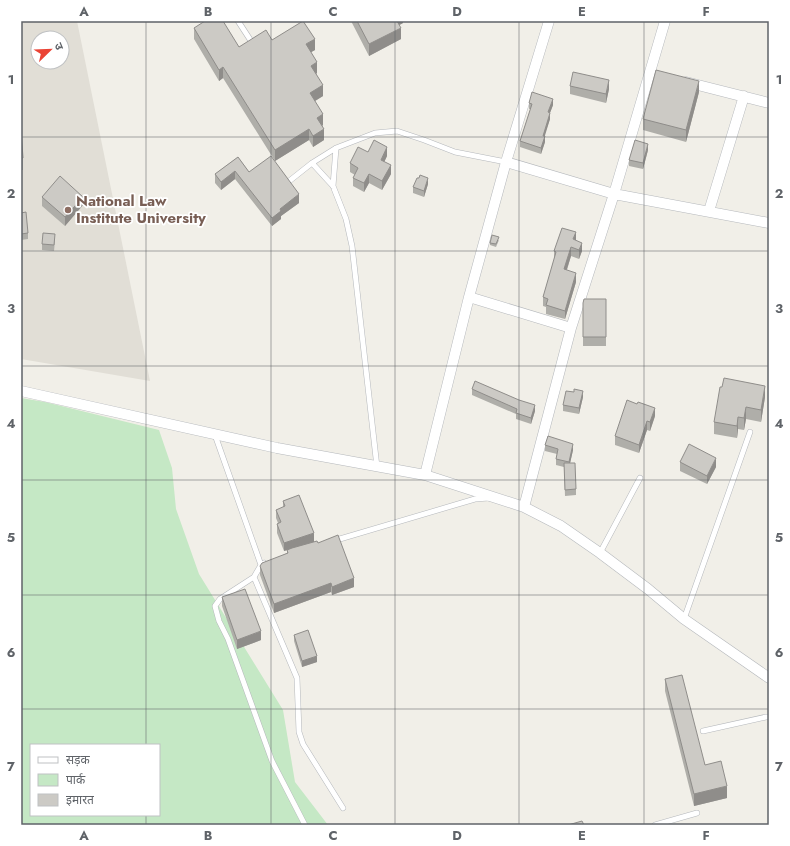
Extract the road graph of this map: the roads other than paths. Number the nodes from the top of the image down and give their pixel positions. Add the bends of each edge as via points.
1 (238, 21) edge
2 (549, 21) edge
3 (665, 21) edge
4 (251, 41) edge
5 (678, 80) edge
6 (744, 96) junction
7 (769, 103) edge
8 (336, 148) junction
9 (506, 162) junction
10 (312, 163) junction
11 (288, 182) edge
12 (333, 186) junction
13 (614, 194) junction
14 (709, 211) junction
15 (769, 223) edge
16 (469, 296) junction
17 (571, 328) junction
18 (21, 391) edge
19 (750, 432) dead end
20 (214, 434) junction
21 (377, 467) junction
22 (425, 475) junction
23 (640, 478) dead end
24 (494, 497) junction
25 (524, 507) junction
26 (330, 542) edge
27 (600, 553) junction
28 (267, 562) edge
29 (261, 565) junction
30 (254, 577) junction
31 (684, 619) junction
32 (769, 678) edge
33 (769, 717) edge
34 (703, 731) dead end
35 (343, 808) dead end
36 (697, 813) dead end
37 (305, 825) edge
38 (655, 825) edge

1 - 4 lane
2 - 9 street
3 - 13 street via 653,74
5 - 6 street
6 - 7 street
6 - 14 street
8 - 9 lane via 375,133 397,132 455,152
8 - 10 lane
8 - 12 lane
9 - 13 street
9 - 16 street
10 - 11 lane
10 - 12 lane
12 - 21 lane via 346,219 352,246
13 - 14 street
13 - 17 street
14 - 15 street
16 - 17 street
16 - 22 street
17 - 25 street
18 - 20 street
19 - 31 lane
20 - 21 street
20 - 29 lane
21 - 22 street
22 - 24 street
23 - 27 lane
24 - 25 street
24 - 26 lane via 475,499
25 - 27 street via 561,526
27 - 31 street
28 - 29 lane
29 - 30 lane
30 - 35 lane via 297,678 299,732 303,744
30 - 37 lane via 220,599 215,606 272,761
31 - 32 street
33 - 34 lane
36 - 38 lane

